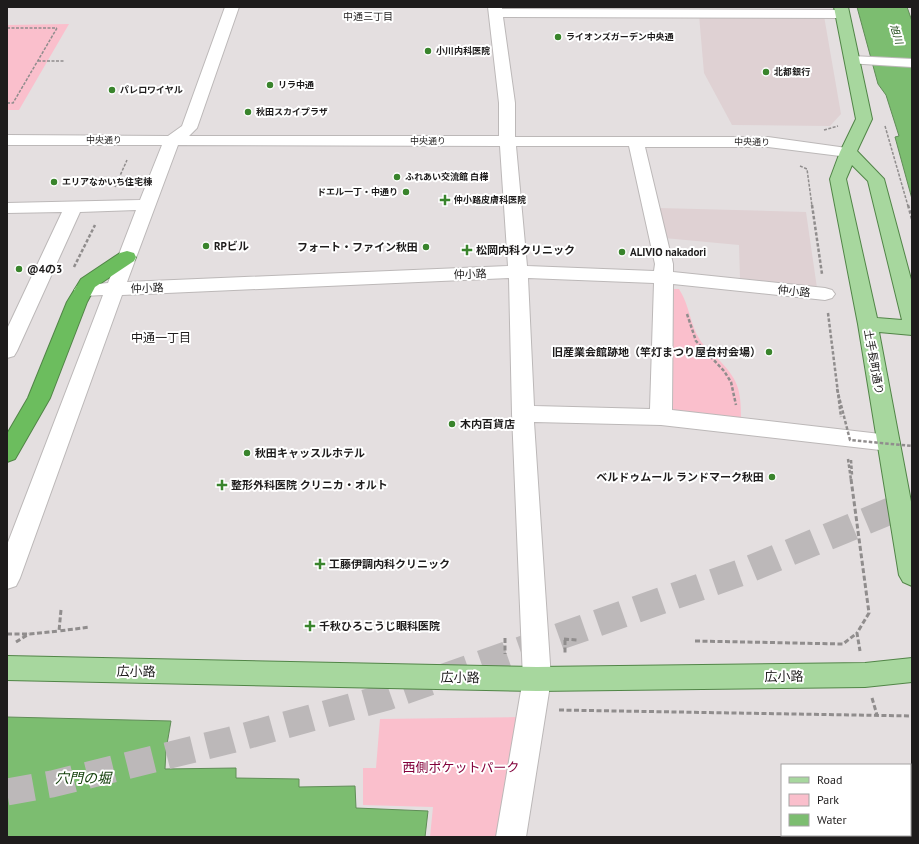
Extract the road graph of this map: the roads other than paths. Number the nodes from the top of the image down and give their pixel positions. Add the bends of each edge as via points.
1 (232, 7) edge
2 (495, 10) edge
3 (841, 10) edge
4 (852, 60) junction
5 (912, 63) edge
6 (7, 140) edge
7 (172, 140) junction
8 (507, 142) junction
9 (636, 142) junction
10 (848, 152) junction
11 (147, 205) junction
12 (73, 207) junction
13 (7, 208) edge
14 (127, 257) junction
15 (518, 272) junction
16 (662, 283) junction
17 (115, 289) junction
18 (84, 290) junction
19 (825, 294) dead end
20 (912, 321) edge
21 (868, 324) junction
22 (912, 328) edge
23 (7, 351) edge
24 (523, 414) junction
25 (661, 417) junction
26 (900, 445) edge
27 (7, 453) edge
28 (912, 575) edge
29 (7, 578) edge
30 (7, 668) edge
31 (912, 670) edge
32 (537, 679) junction
33 (511, 837) edge

1 - 7 street via 189,128
2 - 3 street
2 - 8 street via 507,103
3 - 4 main road, 土手長町通り
4 - 5 street
4 - 10 main road, 土手長町通り via 864,119
6 - 7 street, 中央通り
7 - 8 street, 中央通り
7 - 11 street
8 - 9 street, 中央通り
8 - 15 street
9 - 10 street, 中央通り via 768,142
9 - 16 street via 664,264
10 - 20 main road via 876,179
10 - 21 main road, 土手長町通り via 838,179
11 - 12 street
11 - 14 street
12 - 13 street
12 - 23 street
14 - 17 street
14 - 18 highway via 88,283
15 - 16 street, 仲小路
15 - 17 street, 仲小路
15 - 24 street
16 - 19 street, 仲小路
16 - 25 street
17 - 18 street, 仲小路
17 - 29 street
18 - 27 highway via 39,398
21 - 22 main road
21 - 26 main road, 土手長町通り
24 - 25 street
24 - 32 street
25 - 26 street
26 - 28 main road, 土手長町通り
30 - 32 main road, 広小路
31 - 32 main road, 広小路 via 865,675
32 - 33 street

